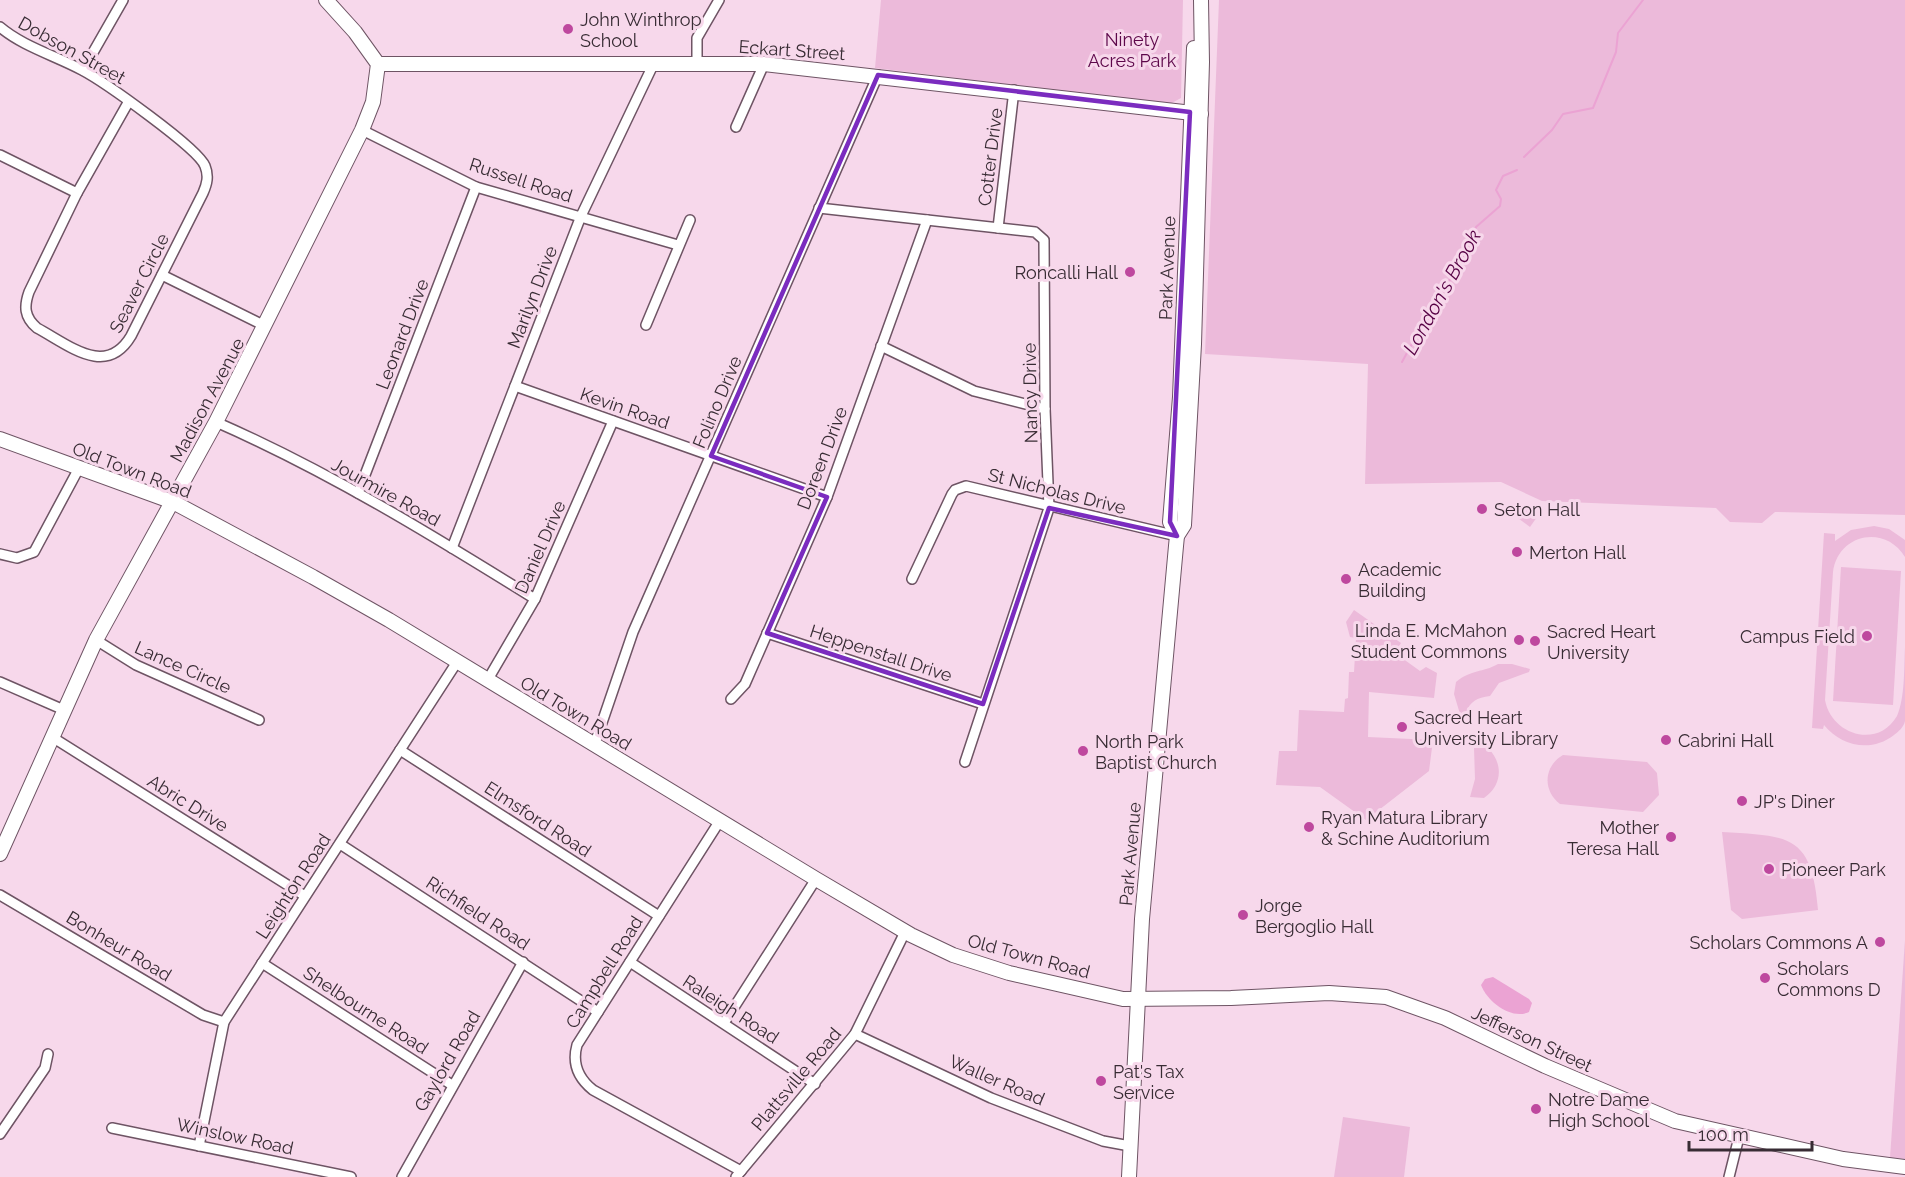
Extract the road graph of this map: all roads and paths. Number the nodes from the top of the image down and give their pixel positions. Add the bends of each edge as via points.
1 (123, 0) edge
2 (326, 0) edge
3 (719, 0) edge
4 (1199, 0) edge
5 (0, 27) edge
6 (654, 63) junction
7 (697, 63) junction
8 (378, 64) junction
9 (764, 64) junction
10 (83, 70) junction
11 (878, 75) junction
12 (1014, 90) junction
13 (129, 101) junction
14 (1195, 113) junction
15 (736, 127) dead end
16 (362, 130) junction
17 (0, 155) edge
18 (476, 187) junction
19 (76, 193) junction
20 (819, 208) junction
21 (581, 216) junction
22 (690, 220) dead end
23 (927, 220) junction
24 (998, 228) junction
25 (678, 245) junction
26 (162, 275) junction
27 (645, 325) dead end
28 (265, 326) junction
29 (882, 346) junction
30 (515, 386) junction
31 (1045, 410) junction
32 (613, 421) junction
33 (216, 422) junction
34 (0, 439) edge
35 (711, 456) junction
36 (79, 468) junction
37 (358, 493) junction
38 (827, 497) junction
39 (173, 502) junction
40 (1049, 508) junction
41 (1178, 536) junction
42 (452, 548) junction
43 (0, 554) edge
44 (912, 579) dead end
45 (535, 599) junction
46 (767, 633) junction
47 (96, 640) junction
48 (457, 662) junction
49 (488, 681) junction
50 (0, 682) edge
51 (731, 699) dead end
52 (983, 704) junction
53 (64, 710) junction
54 (259, 720) dead end
55 (52, 737) junction
56 (594, 746) junction
57 (400, 750) junction
58 (965, 762) dead end
59 (719, 822) junction
60 (340, 844) junction
61 (0, 854) edge
62 (816, 879) junction
63 (0, 895) edge
64 (305, 896) junction
65 (659, 916) junction
66 (905, 932) junction
67 (523, 962) junction
68 (630, 962) junction
69 (262, 963) junction
70 (1137, 999) junction
71 (598, 1012) junction
72 (224, 1022) junction
73 (723, 1023) junction
74 (855, 1034) junction
75 (48, 1054) dead end
76 (815, 1084) junction
77 (452, 1085) junction
78 (112, 1128) dead end
79 (0, 1131) edge
80 (1739, 1137) junction
81 (199, 1146) junction
82 (1130, 1146) junction
83 (1905, 1167) edge
84 (739, 1174) edge
85 (351, 1177) edge
86 (402, 1177) edge
87 (1129, 1177) edge
88 (1729, 1177) edge

1 - 10 street
2 - 8 main road
3 - 7 street via 697,38
4 - 14 main road, Park Avenue
5 - 10 street, Dobson Street
6 - 7 main road, Eckart Street
6 - 8 main road, Eckart Street
6 - 21 street, Marilyn Drive
7 - 9 main road, Eckart Street
8 - 16 main road, Madison Avenue via 373,102
9 - 11 main road, Eckart Street
9 - 15 street
10 - 13 street, Dobson Street
11 - 12 main road, Eckart Street
11 - 20 street, Folino Drive
12 - 14 main road, Eckart Street
12 - 24 street, Cotter Drive
13 - 19 street, Seaver Circle
13 - 26 street, Seaver Circle via 194,152 208,176
14 - 41 main road, Park Avenue via 1184,525
16 - 18 street, Russell Road
16 - 28 main road, Madison Avenue
17 - 19 street
18 - 21 street, Russell Road
18 - 37 street, Leonard Drive
19 - 26 street, Seaver Circle via 26,300 24,308 30,322 92,356 111,357 125,345
20 - 23 street, Nancy Drive
20 - 35 street, Folino Drive
21 - 25 street, Russell Road
21 - 30 street, Marilyn Drive
22 - 25 street
23 - 24 street, Nancy Drive
23 - 29 street, Doreen Drive
24 - 31 street, Nancy Drive via 1035,232 1044,240
25 - 27 street
26 - 28 street
28 - 33 main road, Madison Avenue
29 - 31 street via 974,392
29 - 38 street, Doreen Drive
30 - 32 street, Kevin Road
30 - 42 street, Marilyn Drive
31 - 40 street, Nancy Drive
32 - 35 street, Kevin Road
32 - 45 street, Daniel Drive
33 - 37 street, Jourmire Road
33 - 39 main road, Madison Avenue
34 - 36 main road, Old Town Road
35 - 38 street, Kevin Road
35 - 56 street, Folino Drive via 633,632
36 - 39 main road, Old Town Road
36 - 43 street via 34,552 17,558
37 - 42 street, Jourmire Road
38 - 46 street, Doreen Drive
39 - 47 main road, Madison Avenue
39 - 48 main road, Old Town Road via 332,588
40 - 41 street, St Nicholas Drive
40 - 44 street, St Nicholas Drive via 971,487 956,490
40 - 52 street, Nancy Drive
41 - 70 main road, Park Avenue via 1146,862
42 - 45 street, Jourmire Road
45 - 49 street, Daniel Drive
46 - 51 street, Doreen Drive via 745,684
46 - 52 street, Heppenstall Drive
47 - 53 main road, Madison Avenue
47 - 54 street, Lance Circle via 136,665
48 - 49 main road, Old Town Road
48 - 57 street, Leighton Road
49 - 56 main road, Old Town Road
50 - 53 street
52 - 58 street, Nancy Drive
53 - 55 main road, Madison Avenue
55 - 61 main road, Madison Avenue
55 - 64 street, Abric Drive
56 - 59 main road, Old Town Road
57 - 60 street, Leighton Road
57 - 65 street, Elmsford Road
59 - 62 main road, Old Town Road
59 - 65 street, Campbell Road
60 - 64 street, Leighton Road
60 - 67 street, Richfield Road
62 - 66 main road, Old Town Road
62 - 73 street
63 - 72 street, Bonheur Road via 203,1015
64 - 69 street, Leighton Road
65 - 68 street, Campbell Road
66 - 70 main road, Old Town Road via 984,966
66 - 74 street, Plattsville Road
67 - 71 street, Richfield Road
67 - 77 street, Gaylord Road
68 - 71 street, Campbell Road
68 - 73 street, Raleigh Road
69 - 72 street, Leighton Road
69 - 77 street, Shelbourne Road
70 - 80 main road, Jefferson Street via 1329,993 1386,997 1445,1018 1651,1112
70 - 82 main road, Park Avenue
71 - 84 street, Campbell Road via 575,1051 577,1071 586,1084
72 - 81 street, Leighton Road
73 - 76 street, Raleigh Road
74 - 76 street, Plattsville Road
74 - 82 street, Waller Road via 991,1098 1103,1141
75 - 79 street via 45,1068
76 - 84 street, Plattsville Road
77 - 86 street, Gaylord Road
78 - 81 street, Winslow Road
80 - 83 main road, Jefferson Street via 1843,1160
80 - 88 street
81 - 85 street, Winslow Road
82 - 87 main road, Park Avenue

